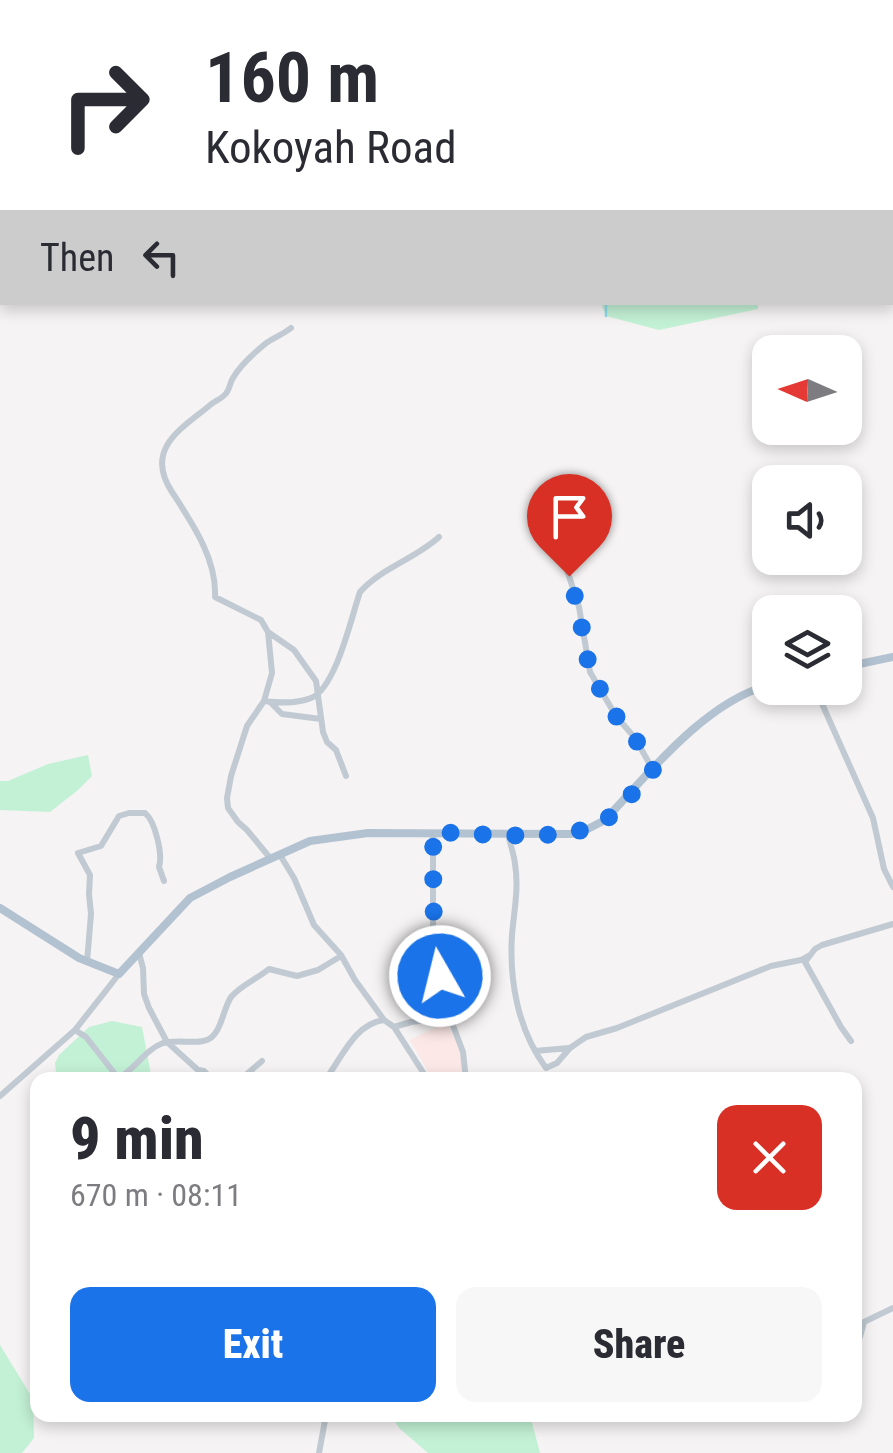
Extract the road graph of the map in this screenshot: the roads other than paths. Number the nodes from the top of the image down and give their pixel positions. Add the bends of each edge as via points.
1 (291, 328) dead end
2 (439, 538) dead end
3 (555, 538) dead end
4 (268, 632) junction
5 (893, 657) edge
6 (862, 663) edge
7 (752, 692) edge
8 (316, 695) junction
9 (267, 701) junction
10 (822, 705) edge
11 (321, 719) junction
12 (653, 770) junction
13 (346, 776) dead end
14 (433, 832) junction
15 (508, 834) junction
16 (275, 857) junction
17 (164, 881) dead end
18 (893, 887) edge
19 (0, 908) edge
20 (893, 924) edge
21 (139, 953) junction
22 (810, 955) junction
23 (341, 956) junction
24 (87, 962) junction
25 (119, 974) junction
26 (449, 1018) junction
27 (384, 1020) junction
28 (394, 1027) junction
29 (76, 1030) junction
30 (851, 1041) dead end
31 (167, 1042) junction
32 (570, 1048) junction
33 (535, 1051) junction
34 (262, 1061) dead end
35 (113, 1072) edge
36 (127, 1072) edge
37 (205, 1072) edge
38 (249, 1072) edge
39 (330, 1072) edge
40 (423, 1072) edge
41 (465, 1072) edge
42 (0, 1096) edge
43 (893, 1308) edge
44 (864, 1322) joint
45 (862, 1330) edge
46 (325, 1422) edge
47 (319, 1453) edge

1 - 4 street via 268,341 233,377 227,394 192,418 163,453 162,472 202,543 216,598 262,620
2 - 8 street via 360,592 333,675
3 - 12 street via 590,672
4 - 8 street via 300,656
4 - 9 street
5 - 6 main road
7 - 12 main road via 706,717
8 - 9 street via 284,704
8 - 11 street
9 - 11 street via 282,714
9 - 16 street via 247,726 226,798 238,822
10 - 18 street via 873,818
11 - 13 street
12 - 15 main road via 593,827 570,834
14 - 15 main road
14 - 16 main road via 335,836
14 - 26 street via 433,925
15 - 33 street via 515,864 517,1007
16 - 21 main road via 190,898
16 - 23 street via 294,878 314,925
17 - 24 street via 153,821 144,813 119,816 101,846 78,853 90,875
19 - 24 main road
20 - 22 street via 822,945
21 - 25 main road
21 - 31 street via 144,994
22 - 30 street via 805,962
22 - 32 street via 586,1036
23 - 27 street
23 - 31 street via 297,976 269,968 238,989 213,1036
24 - 25 main road
25 - 29 street
26 - 28 street
26 - 41 street
27 - 28 street
27 - 39 street via 356,1034
28 - 40 street
29 - 35 street
29 - 42 street
31 - 36 street
31 - 37 street
32 - 33 street
32 - 33 street via 546,1068
34 - 38 street
43 - 44 street
44 - 45 street
46 - 47 street

